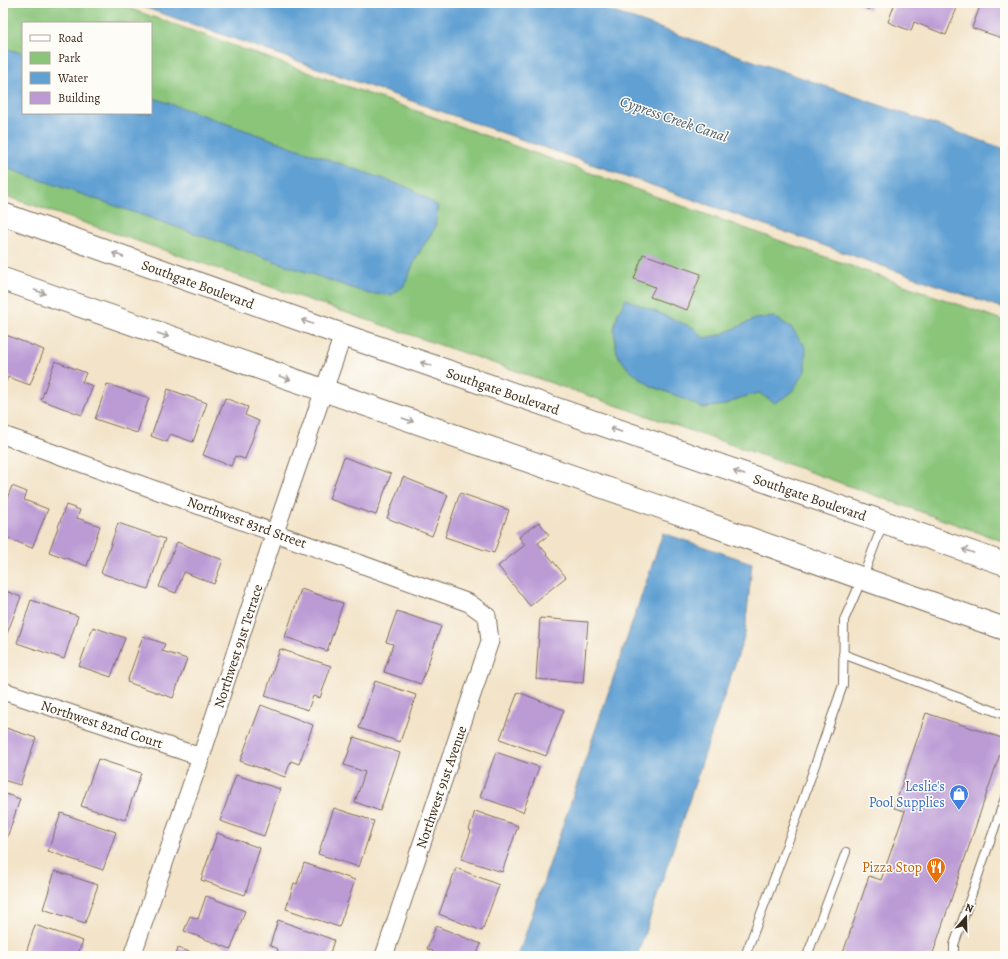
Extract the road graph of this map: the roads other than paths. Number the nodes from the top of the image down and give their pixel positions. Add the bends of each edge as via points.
1 (3, 214) edge
2 (3, 279) edge
3 (343, 335) junction
4 (324, 391) junction
5 (3, 435) edge
6 (883, 522) junction
7 (275, 532) junction
8 (1005, 564) edge
9 (862, 579) junction
10 (487, 616) joint
11 (1005, 629) edge
12 (843, 654) junction
13 (3, 691) edge
14 (1005, 715) edge
15 (201, 757) junction
16 (1005, 798) edge
17 (846, 852) dead end
18 (132, 956) edge
19 (384, 956) edge
20 (745, 956) edge
21 (807, 956) edge
22 (954, 956) edge

3 -> 1 main road, Southgate Boulevard
2 -> 4 main road
3 - 4 street, Northwest 91st Terrace
6 -> 3 main road, Southgate Boulevard
4 - 7 street, Northwest 91st Terrace
4 -> 9 main road via 645,501
5 - 7 street, Northwest 83rd Street
8 -> 6 main road, Southgate Boulevard
6 - 9 lane
7 - 10 street, Northwest 83rd Street via 469,603
7 - 15 street, Northwest 91st Terrace
9 - 11 main road
9 - 12 lane via 844,620
10 - 19 street, Northwest 91st Avenue via 490,641
12 - 14 lane
12 - 20 lane via 843,685
13 - 15 street, Northwest 82nd Court
15 - 18 street, Northwest 91st Terrace
16 - 22 lane via 954,945
17 - 21 lane

